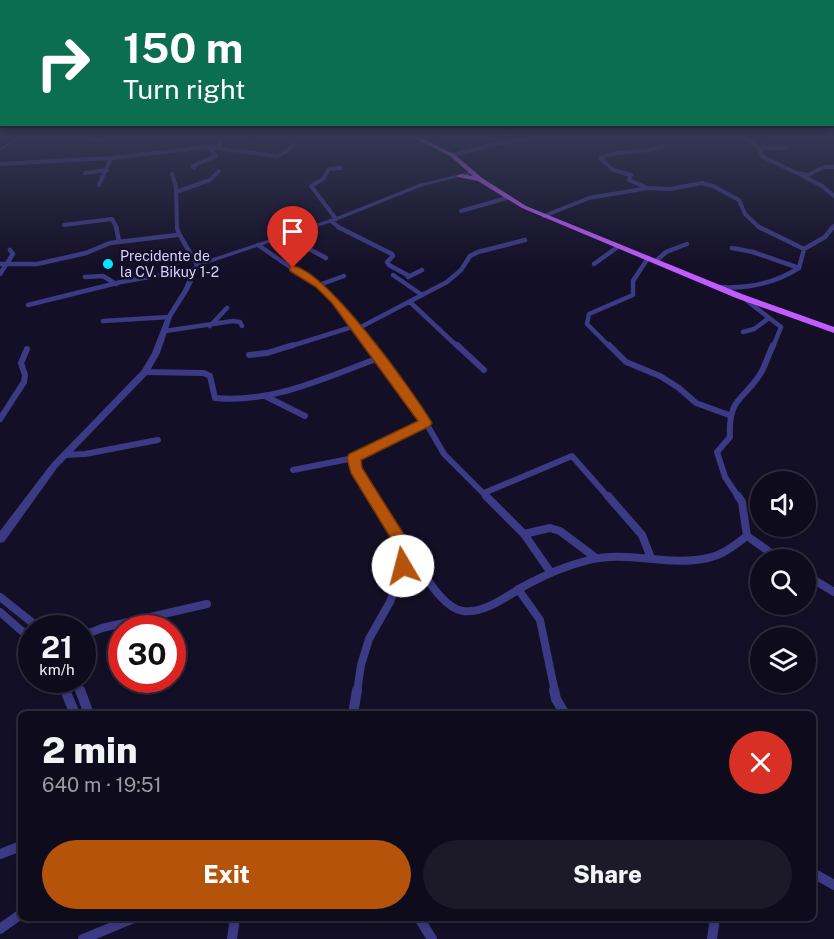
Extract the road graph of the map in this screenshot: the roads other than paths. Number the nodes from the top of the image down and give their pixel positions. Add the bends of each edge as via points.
1 (102, 179) edge
2 (173, 179) edge
3 (211, 179) edge
4 (323, 179) edge
5 (448, 179) edge
6 (482, 179) edge
7 (629, 179) edge
8 (809, 179) edge
9 (99, 185) dead end
10 (648, 188) junction
11 (176, 192) junction
12 (834, 196) edge
13 (507, 198) junction
14 (461, 211) dead end
15 (544, 216) junction
16 (334, 220) junction
17 (64, 225) dead end
18 (834, 226) edge
19 (177, 235) junction
20 (285, 236) junction
21 (525, 240) dead end
22 (119, 242) junction
23 (687, 244) dead end
24 (258, 245) junction
25 (619, 246) junction
26 (732, 248) dead end
27 (804, 249) junction
28 (10, 250) dead end
29 (326, 258) dead end
30 (652, 260) junction
31 (0, 264) edge
32 (7, 264) junction
33 (594, 264) dead end
34 (195, 267) junction
35 (800, 268) junction
36 (422, 270) dead end
37 (0, 274) edge
38 (393, 275) dead end
39 (344, 276) dead end
40 (410, 276) junction
41 (85, 277) dead end
42 (401, 280) junction
43 (116, 284) junction
44 (319, 285) junction
45 (716, 287) junction
46 (422, 295) junction
47 (739, 296) junction
48 (410, 302) junction
49 (28, 305) dead end
50 (226, 308) dead end
51 (170, 317) junction
52 (769, 318) junction
53 (102, 321) dead end
54 (210, 326) junction
55 (242, 326) dead end
56 (356, 327) junction
57 (834, 330) edge
58 (165, 331) junction
59 (743, 332) dead end
60 (27, 349) dead end
61 (249, 355) dead end
62 (379, 358) junction
63 (484, 370) dead end
64 (145, 372) junction
65 (264, 396) joint
66 (275, 399) junction
67 (729, 415) junction
68 (305, 416) dead end
69 (0, 419) edge
70 (426, 423) junction
71 (158, 440) dead end
72 (64, 455) junction
73 (354, 458) junction
74 (293, 470) dead end
75 (484, 493) junction
76 (524, 534) junction
77 (747, 536) junction
78 (0, 539) edge
79 (765, 549) edge
80 (408, 552) junction
81 (596, 558) junction
82 (651, 558) junction
83 (551, 573) junction
84 (816, 581) edge
85 (518, 589) junction
86 (834, 592) edge
87 (0, 597) edge
88 (207, 604) dead end
89 (0, 612) edge
90 (23, 615) edge
91 (18, 628) edge
92 (96, 630) edge
93 (66, 693) edge
94 (81, 693) edge
95 (74, 711) edge
96 (88, 711) edge
97 (353, 711) edge
98 (562, 711) edge
99 (18, 847) edge
100 (0, 854) edge
101 (816, 875) edge
102 (834, 885) edge
103 (18, 916) edge
104 (127, 921) edge
105 (235, 921) edge
106 (421, 921) edge
107 (715, 921) edge
108 (0, 929) edge
109 (83, 939) edge
110 (232, 939) edge
111 (432, 939) edge
112 (712, 939) edge

1 - 9 street
2 - 11 street
3 - 11 street
4 - 16 street via 311,186
5 - 16 street via 418,186
6 - 13 main road
7 - 10 street
8 - 12 street
10 - 15 street via 579,200
10 - 27 street via 708,184 739,200 745,214 762,230
11 - 19 street
13 - 14 street
13 - 15 main road
15 - 25 main road
16 - 20 street
16 - 40 street via 345,232 392,254 389,265
17 - 22 street via 111,219
18 - 27 street via 830,235
19 - 22 street
19 - 34 street via 188,246
20 - 24 street
20 - 29 street
21 - 46 street via 466,258 457,273
22 - 32 street via 37,264
23 - 30 street
24 - 34 street
24 - 44 street
25 - 30 main road
25 - 33 street
26 - 35 street
27 - 35 street
28 - 32 street via 13,254
30 - 45 main road
30 - 67 street via 633,281 633,295 589,314 587,324 626,362 671,383 696,403
31 - 32 street
32 - 37 street
34 - 43 street
34 - 51 street
35 - 45 street via 753,285
36 - 40 street
38 - 42 street
39 - 44 street
40 - 42 street
41 - 43 street via 103,276
42 - 46 street
43 - 49 street
44 - 56 street
45 - 47 main road
46 - 48 street
47 - 52 street
47 - 57 main road
48 - 56 street
48 - 63 street
50 - 54 street
51 - 53 street
51 - 58 street
52 - 59 street
52 - 67 street via 781,327 761,373
54 - 55 street via 237,321
54 - 58 street
56 - 61 street
56 - 62 street
58 - 64 street
60 - 69 street via 21,363 24,381
62 - 66 street
62 - 70 street
64 - 65 street via 204,373 210,376 215,398
64 - 72 street
65 - 66 street
66 - 68 street
67 - 77 street via 729,437 717,452 718,460 742,502
70 - 73 street
70 - 75 street via 444,454
71 - 72 street
72 - 78 street
73 - 74 street
73 - 80 street via 356,469
75 - 76 street
75 - 82 street via 572,456 642,535
76 - 81 street via 550,528 560,531
76 - 83 street
77 - 79 street
77 - 82 street via 737,546 707,560
80 - 85 street via 442,600 456,610 473,611
80 - 97 street via 390,602 369,639
81 - 82 street
81 - 83 street
83 - 85 street
84 - 86 street
85 - 98 street via 540,620 556,699
87 - 90 street
88 - 92 street
89 - 91 street
93 - 95 street
94 - 96 street
99 - 100 street
101 - 102 street
103 - 108 street
104 - 109 street
105 - 110 street
106 - 111 street
107 - 112 street

